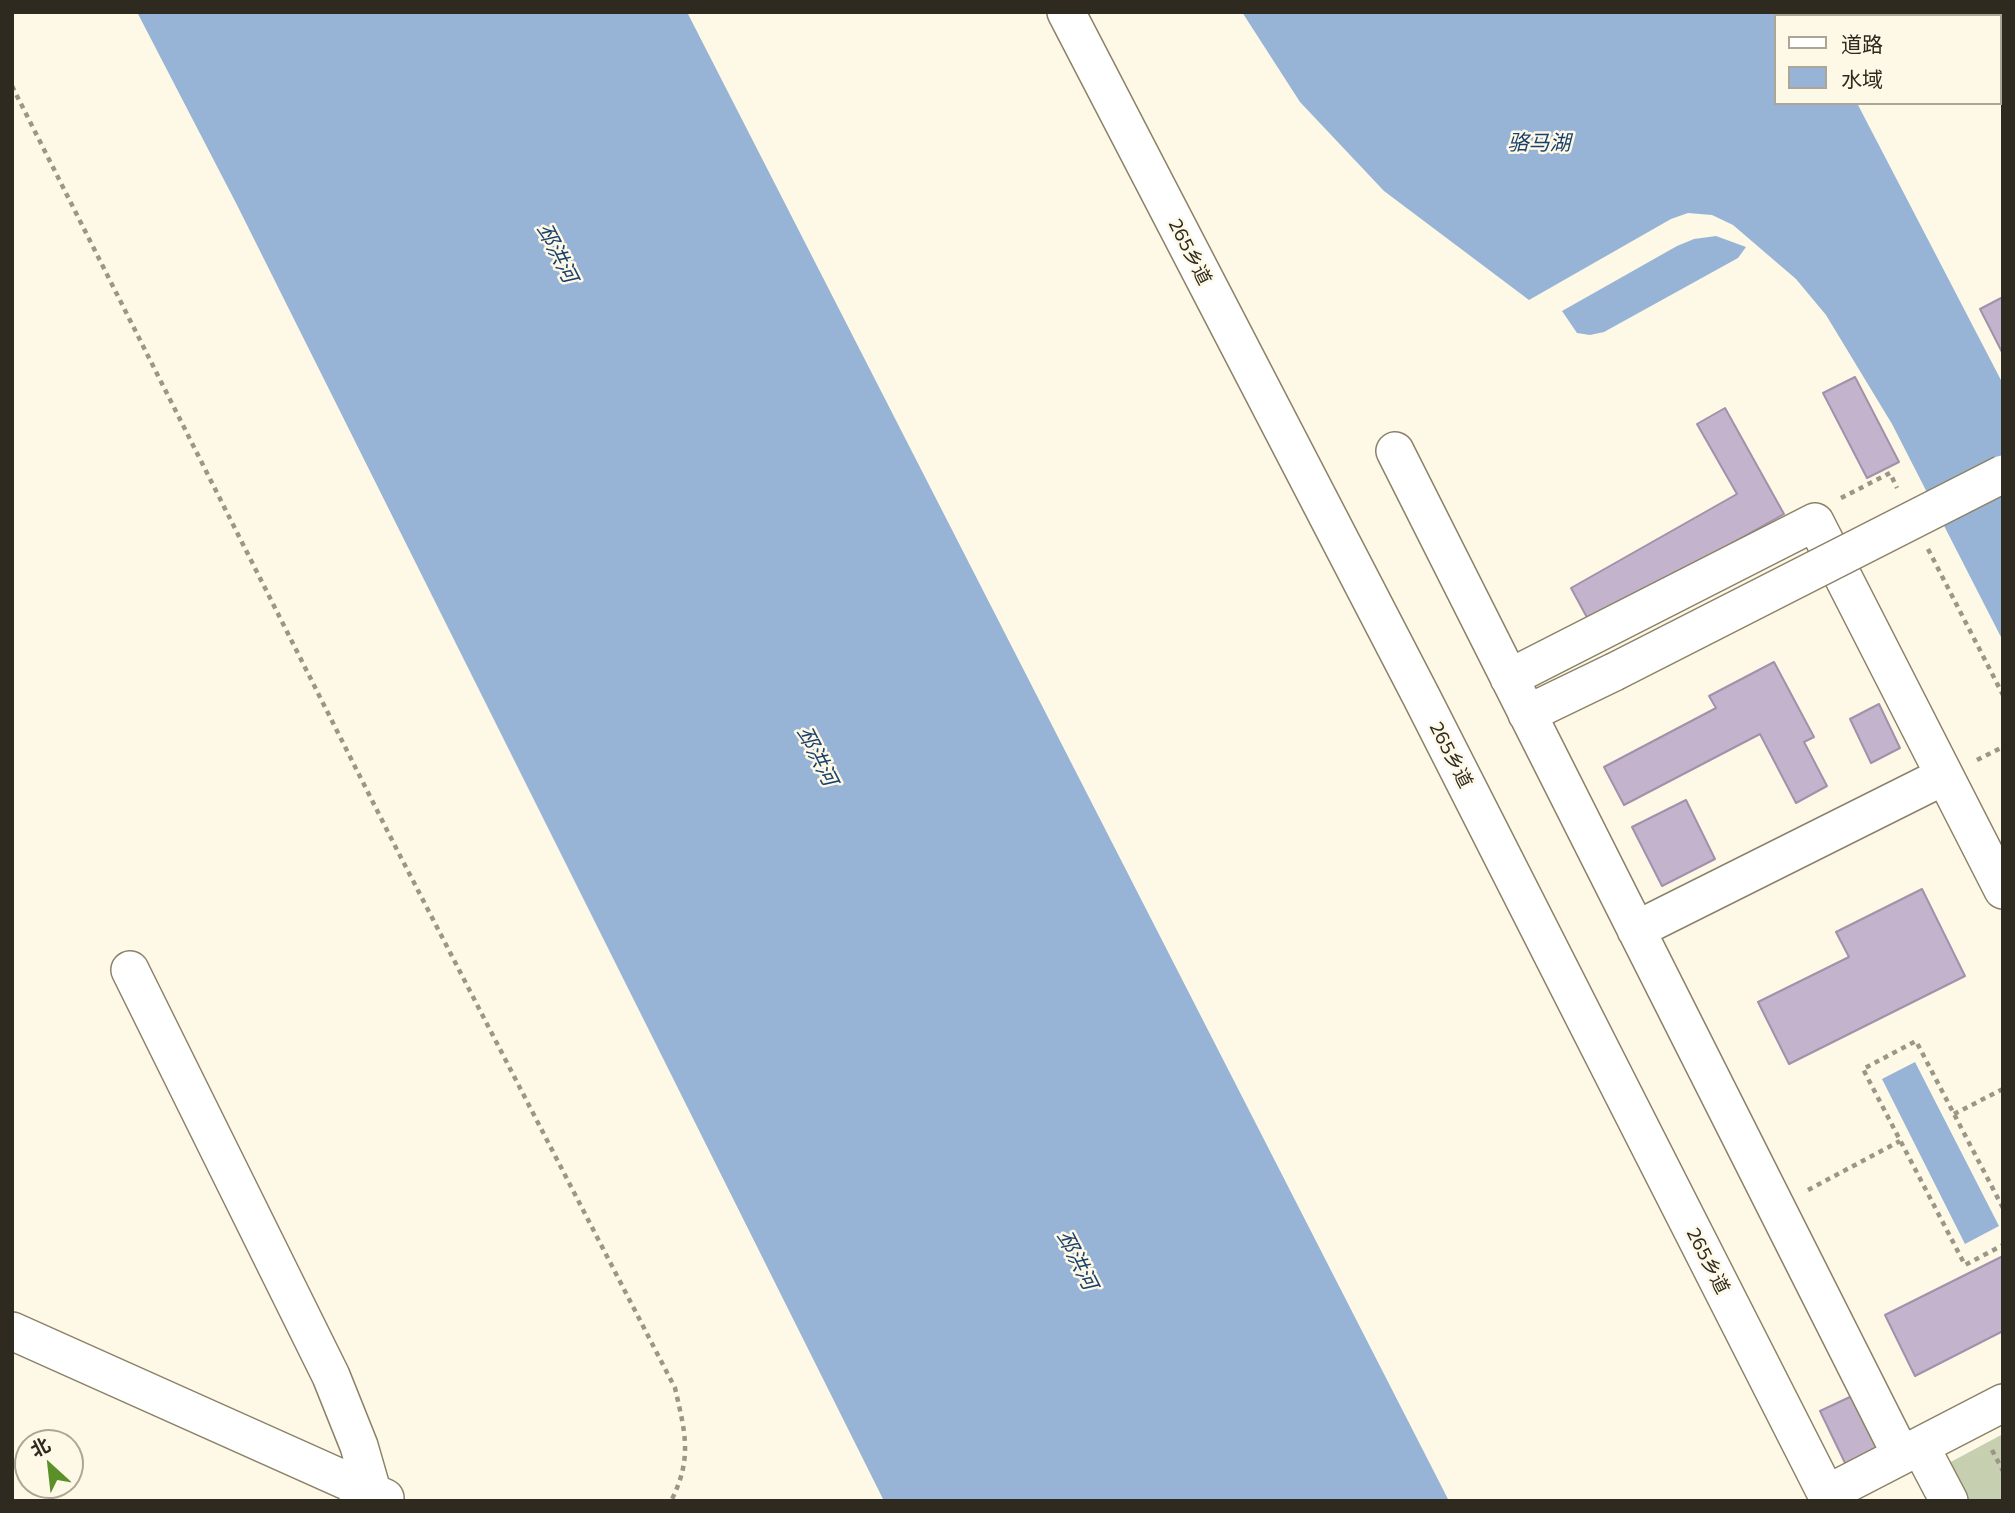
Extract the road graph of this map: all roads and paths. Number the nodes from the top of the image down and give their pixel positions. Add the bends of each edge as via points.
1 (1066, 12) edge
2 (12, 86) edge
3 (1395, 451) dead end
4 (2003, 474) edge
5 (1509, 678) junction
6 (1527, 714) junction
7 (1944, 776) junction
8 (2003, 890) edge
9 (1636, 930) junction
10 (130, 970) dead end
11 (2003, 1089) edge
12 (1954, 1114) junction
13 (1900, 1141) junction
14 (1776, 1206) junction
15 (2003, 1208) edge
16 (2003, 1245) edge
17 (12, 1331) edge
18 (2003, 1403) edge
19 (1911, 1451) junction
20 (1828, 1497) edge
21 (373, 1498) edge
22 (671, 1501) edge
23 (1949, 1501) edge

1 - 20 street, 265乡道
2 - 22 path via 393,842 675,1388 688,1443
3 - 5 street
4 - 6 street, bridge
5 - 6 street
5 - 7 street via 1815,522
6 - 9 street
7 - 8 street
7 - 9 street
9 - 14 street
10 - 21 street via 331,1376
11 - 12 path
12 - 13 path via 1916,1041 1863,1069
12 - 15 path
13 - 14 path
13 - 16 path via 1965,1265
14 - 19 street
17 - 21 street
18 - 19 street
19 - 20 street
19 - 23 street

